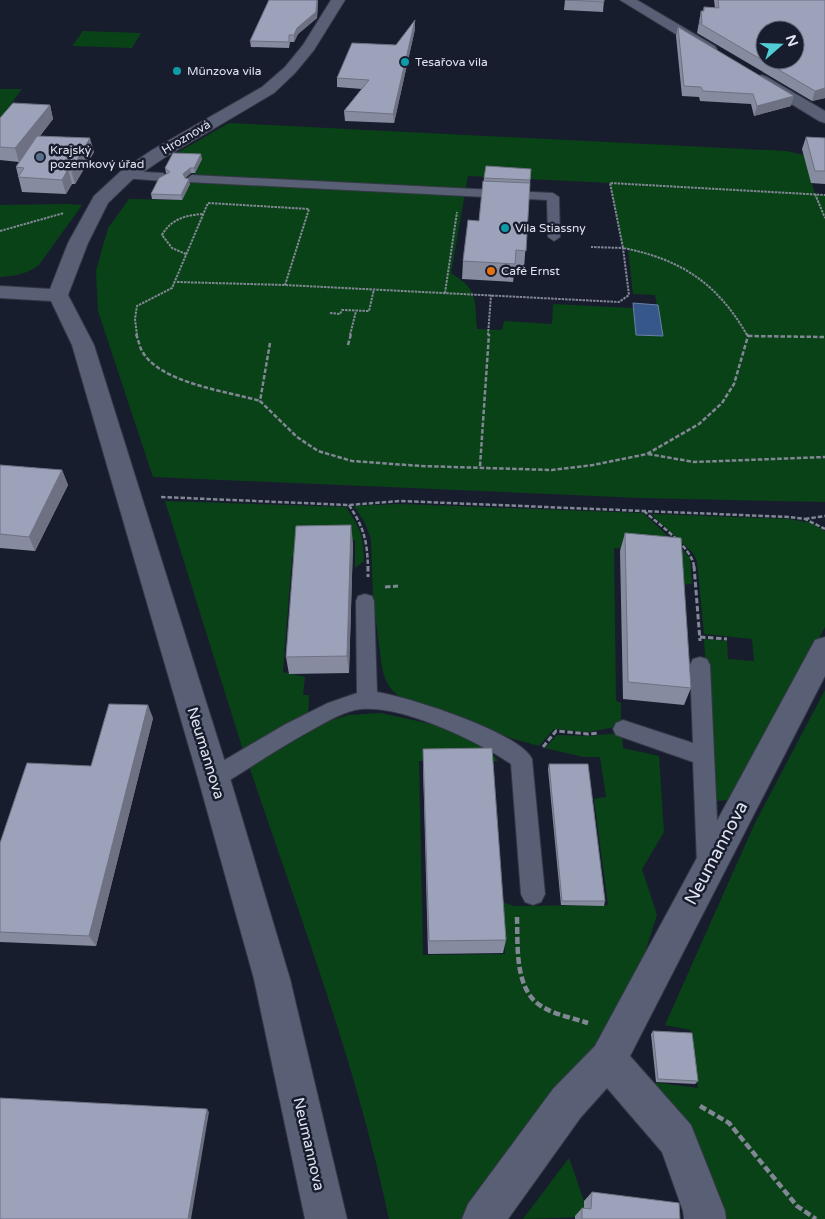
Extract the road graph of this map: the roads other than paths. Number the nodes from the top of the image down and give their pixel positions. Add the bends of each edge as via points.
1 (338, 0) edge
2 (627, 0) edge
3 (726, 59) edge
4 (751, 74) edge
5 (825, 118) edge
6 (127, 175) junction
7 (163, 178) edge
8 (192, 179) dead end
9 (554, 237) dead end
10 (0, 292) edge
11 (58, 295) junction
12 (365, 601) road end
13 (825, 648) edge
14 (700, 665) road end
15 (367, 700) junction
16 (623, 729) road end
17 (704, 756) junction
18 (214, 778) junction
19 (708, 867) junction
20 (533, 894) road end
21 (615, 1046) junction
22 (326, 1219) edge
23 (482, 1219) edge
24 (705, 1219) edge

1 - 6 street, Hroznová via 310,47 268,90
2 - 3 street
4 - 5 street
6 - 7 lane
6 - 11 street, Hroznová via 100,200 78,243
8 - 9 lane via 553,197
10 - 11 street
11 - 18 street, Neumannova via 83,345
12 - 15 lane
13 - 19 street, Neumannova
14 - 17 lane
15 - 18 lane via 338,707 314,719
15 - 20 lane via 387,702 467,728 521,759
16 - 17 lane
17 - 19 lane
18 - 22 street, Neumannova via 272,979
19 - 21 street, Neumannova
21 - 23 street, Neumannova via 567,1103
21 - 24 street via 633,1090 677,1139

